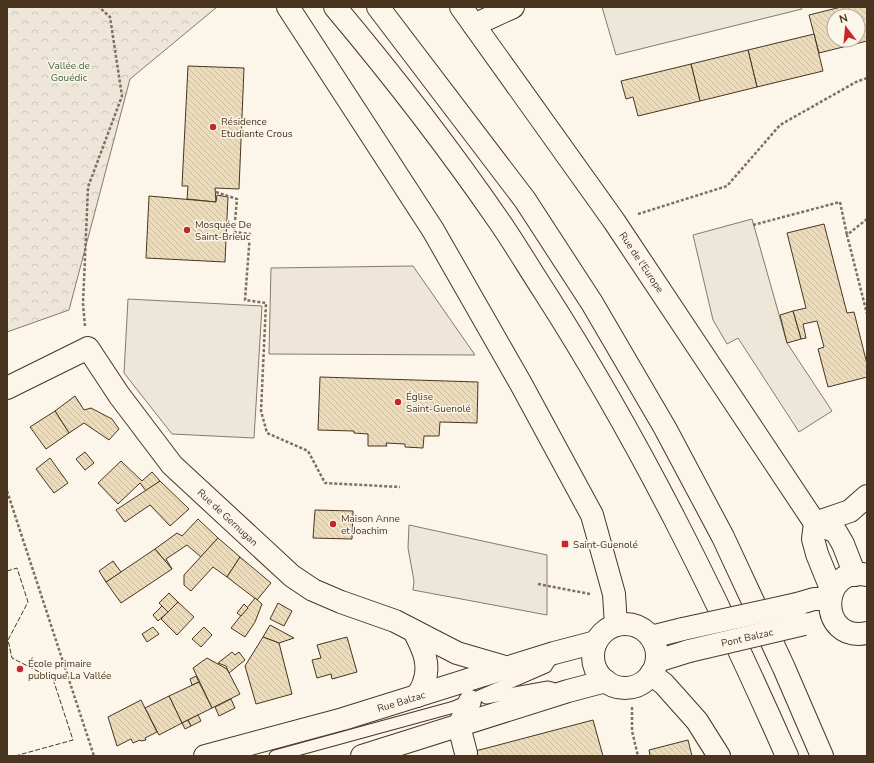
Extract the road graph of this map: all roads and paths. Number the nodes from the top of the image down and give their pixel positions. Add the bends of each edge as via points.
1 (99, 7) edge
2 (288, 7) edge
3 (336, 7) edge
4 (378, 7) edge
5 (461, 7) edge
6 (513, 7) edge
7 (474, 25) junction
8 (867, 78) edge
9 (216, 192) dead end
10 (867, 219) edge
11 (614, 221) junction
12 (753, 225) dead end
13 (847, 235) junction
14 (867, 314) edge
15 (88, 348) junction
16 (7, 388) edge
17 (400, 487) dead end
18 (7, 491) edge
19 (867, 496) edge
20 (815, 523) junction
21 (861, 575) edge
22 (538, 584) dead end
23 (614, 594) junction
24 (831, 602) junction
25 (800, 614) junction
26 (616, 625) junction
27 (414, 631) junction
28 (867, 633) edge
29 (651, 636) junction
30 (596, 642) junction
31 (554, 653) junction
32 (654, 667) junction
33 (508, 668) junction
34 (606, 682) junction
35 (568, 691) junction
36 (416, 696) junction
37 (470, 701) junction
38 (632, 707) dead end
39 (459, 726) junction
40 (466, 753) dead end
41 (94, 756) edge
42 (205, 756) edge
43 (275, 756) edge
44 (362, 756) edge
45 (638, 756) edge
46 (719, 756) edge
47 (787, 756) edge
48 (822, 756) edge

1 - 15 path via 110,17 122,96 88,187 82,304
2 - 23 main road via 432,230 522,384 592,515
3 - 47 main road via 378,58 499,221 568,328 636,444 696,559
4 - 48 main road via 525,200 592,303 665,428 723,537
5 - 7 main road, Rue de l'Europe
6 - 7 main road
7 - 11 main road, Rue de l'Europe
8 - 11 path via 780,125 727,186
9 - 17 path via 237,198 234,232 250,234 245,300 266,303 261,411 267,433 308,451 325,483
10 - 13 path
11 - 20 main road, Rue de l'Europe
12 - 13 path via 840,202
13 - 14 path
15 - 16 main road
15 - 27 main road, Rue de Gernugan via 172,465 292,576 313,590 395,621
18 - 41 path
19 - 20 main road via 850,511
20 - 21 main road via 836,532
20 - 24 main road via 813,539
21 - 24 main road via 846,577 838,583
22 - 23 path via 590,594
23 - 26 main road
24 - 25 main road via 814,599
24 - 28 main road via 837,625 848,632
25 - 29 main road, Pont Balzac, bridge via 683,629
25 - 32 main road, Pont Balzac, bridge via 689,651
26 - 29 main road via 635,625
26 - 30 main road via 608,629
27 - 33 main road, Rue de Gernugan via 457,653
27 - 36 main road via 427,663 424,682
29 - 32 main road via 656,648
30 - 31 main road, Rue Balzac
30 - 34 main road via 594,664
31 - 33 main road, Rue Balzac
31 - 37 lane via 546,667
32 - 34 main road via 644,681 635,686 625,688
32 - 46 main road via 664,684 697,721
33 - 36 main road, Rue Balzac
34 - 35 main road
35 - 37 lane via 548,687
35 - 39 main road
36 - 42 main road, Rue Balzac via 343,719
37 - 39 main road
37 - 43 lane
38 - 45 path via 632,731
39 - 40 main road
39 - 44 main road

